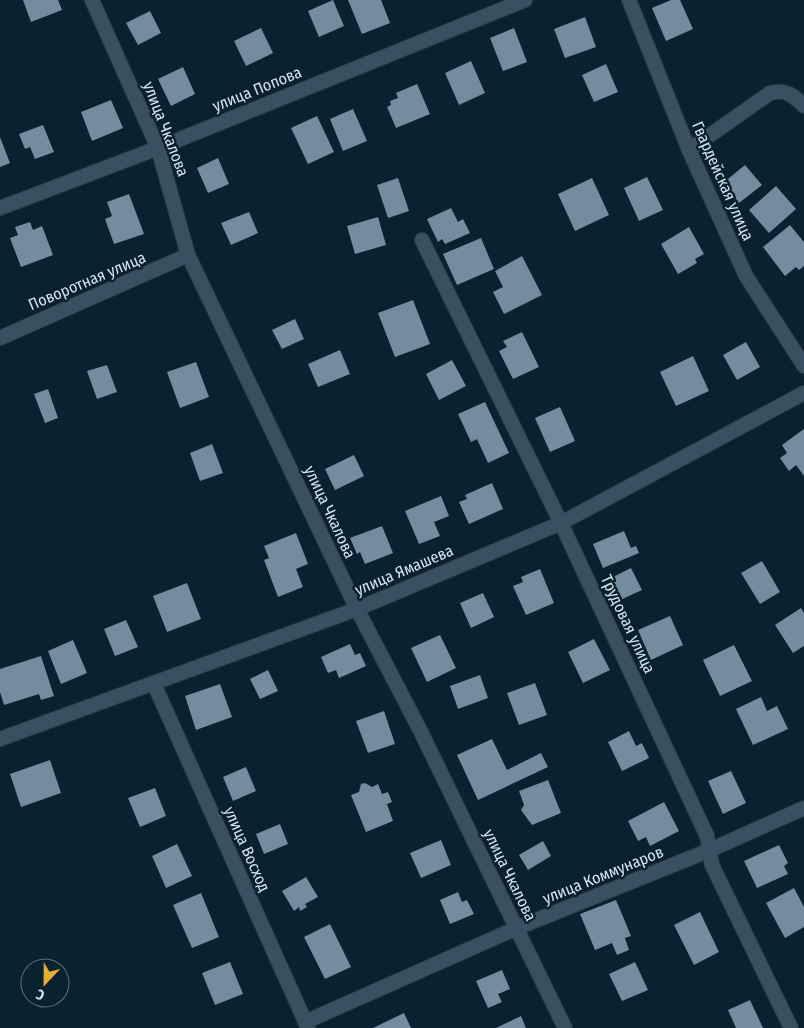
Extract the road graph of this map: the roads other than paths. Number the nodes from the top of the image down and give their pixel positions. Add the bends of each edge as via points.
1 (92, 0) edge
2 (526, 0) edge
3 (629, 0) edge
4 (804, 106) edge
5 (158, 148) junction
6 (689, 150) junction
7 (0, 208) edge
8 (422, 240) dead end
9 (188, 255) junction
10 (0, 338) edge
11 (804, 366) edge
12 (804, 393) edge
13 (562, 523) junction
14 (357, 609) junction
15 (154, 684) junction
16 (0, 739) edge
17 (804, 808) edge
18 (710, 850) junction
19 (517, 928) junction
20 (307, 1025) edge
21 (565, 1028) edge
22 (791, 1028) edge

1 - 5 street, улица Чкалова
2 - 5 street, улица Попова
3 - 6 street, Гвардейская улица
4 - 6 street via 781,90 770,93
5 - 7 street, улица Попова
5 - 9 street, улица Чкалова
6 - 11 street, Гвардейская улица via 746,276
8 - 13 street, Трудовая улица
9 - 10 street, Поворотная улица
9 - 14 street, улица Чкалова
12 - 13 street, улица Ямашева
13 - 14 street, улица Ямашева
13 - 18 street, Трудовая улица via 707,836
14 - 15 street, улица Ямашева
14 - 19 street, улица Чкалова
15 - 16 street, улица Ямашева
15 - 20 street, улица Восход
17 - 18 street, улица Коммунаров
18 - 19 street, улица Коммунаров
18 - 22 street, Трудовая улица via 712,865
19 - 20 street, улица Коммунаров
19 - 21 street, улица Чкалова

